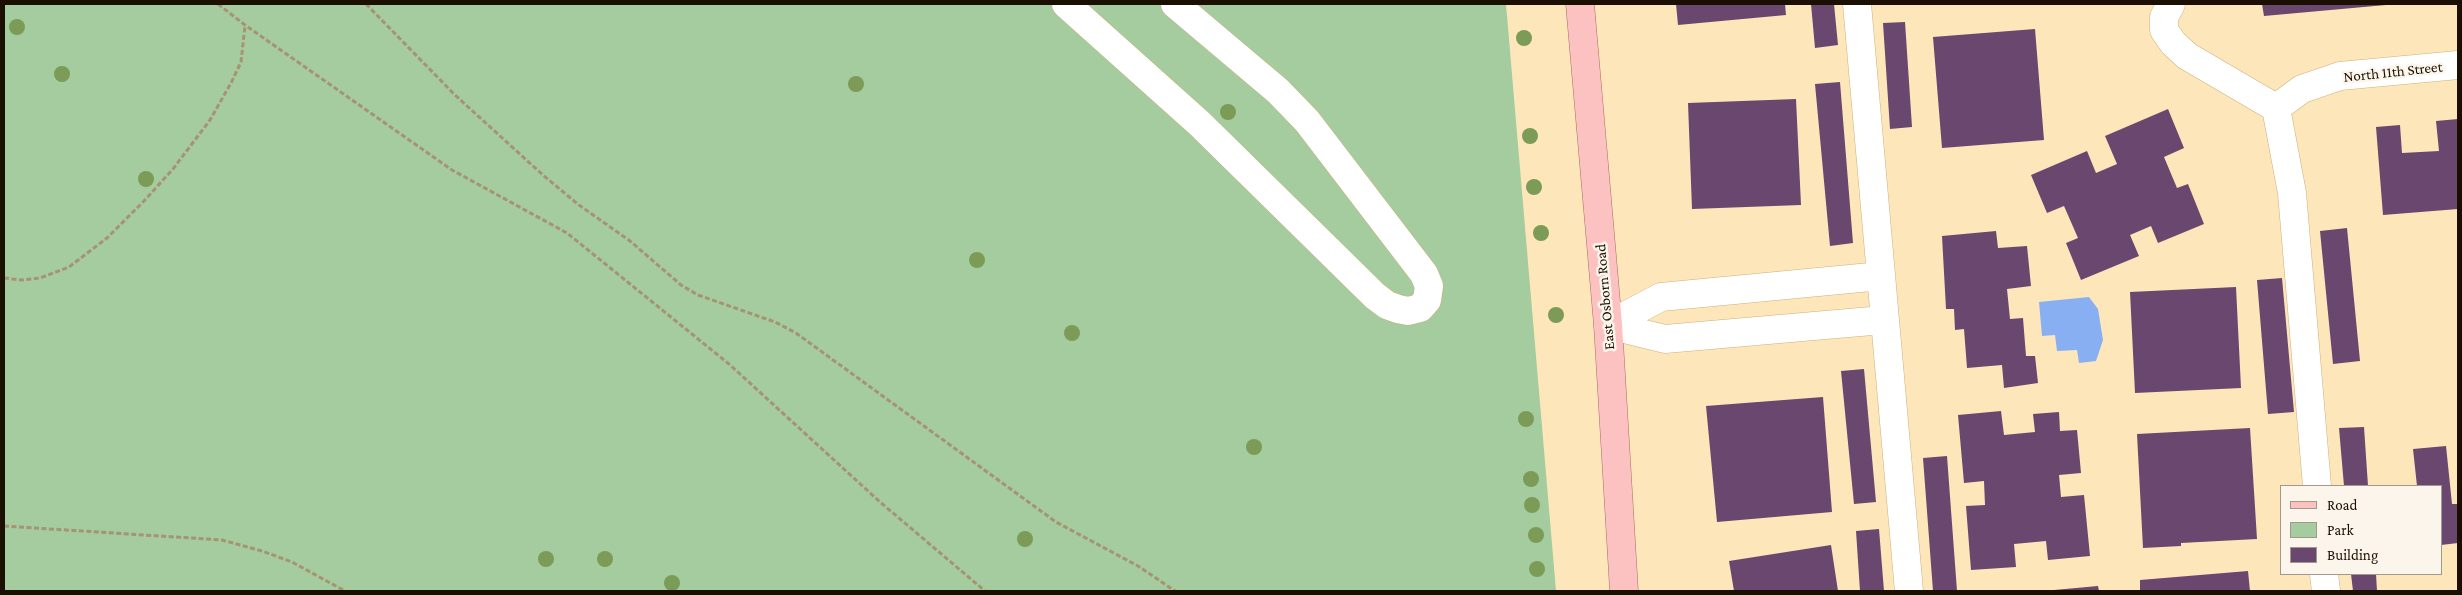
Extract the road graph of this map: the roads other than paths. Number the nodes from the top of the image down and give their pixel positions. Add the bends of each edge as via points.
1 (1066, 4) edge
2 (1175, 4) edge
3 (1580, 4) edge
4 (1857, 4) edge
5 (2170, 4) edge
6 (2458, 65) edge
7 (2276, 108) junction
8 (1881, 276) junction
9 (1766, 287) junction
10 (1883, 320) junction
11 (1608, 325) junction
12 (1770, 329) junction
13 (2316, 485) edge
14 (2324, 575) edge
15 (1624, 591) edge
16 (1909, 591) edge
17 (2326, 591) edge

1 - 2 street via 1200,124 1375,296 1398,309 1420,308 1427,300 1429,286 1424,274 1307,121 1278,91
3 - 11 main road, East Osborn Road
4 - 8 street
5 - 7 street via 2164,17 2164,30 2173,43 2188,56
6 - 7 street, North 11th Street via 2340,76 2302,90
7 - 13 street via 2292,193
8 - 9 street
8 - 10 street
9 - 11 street via 1661,297
9 - 12 street
10 - 12 street
10 - 16 street
11 - 12 street via 1664,339
11 - 15 main road, East Osborn Road
14 - 17 street

